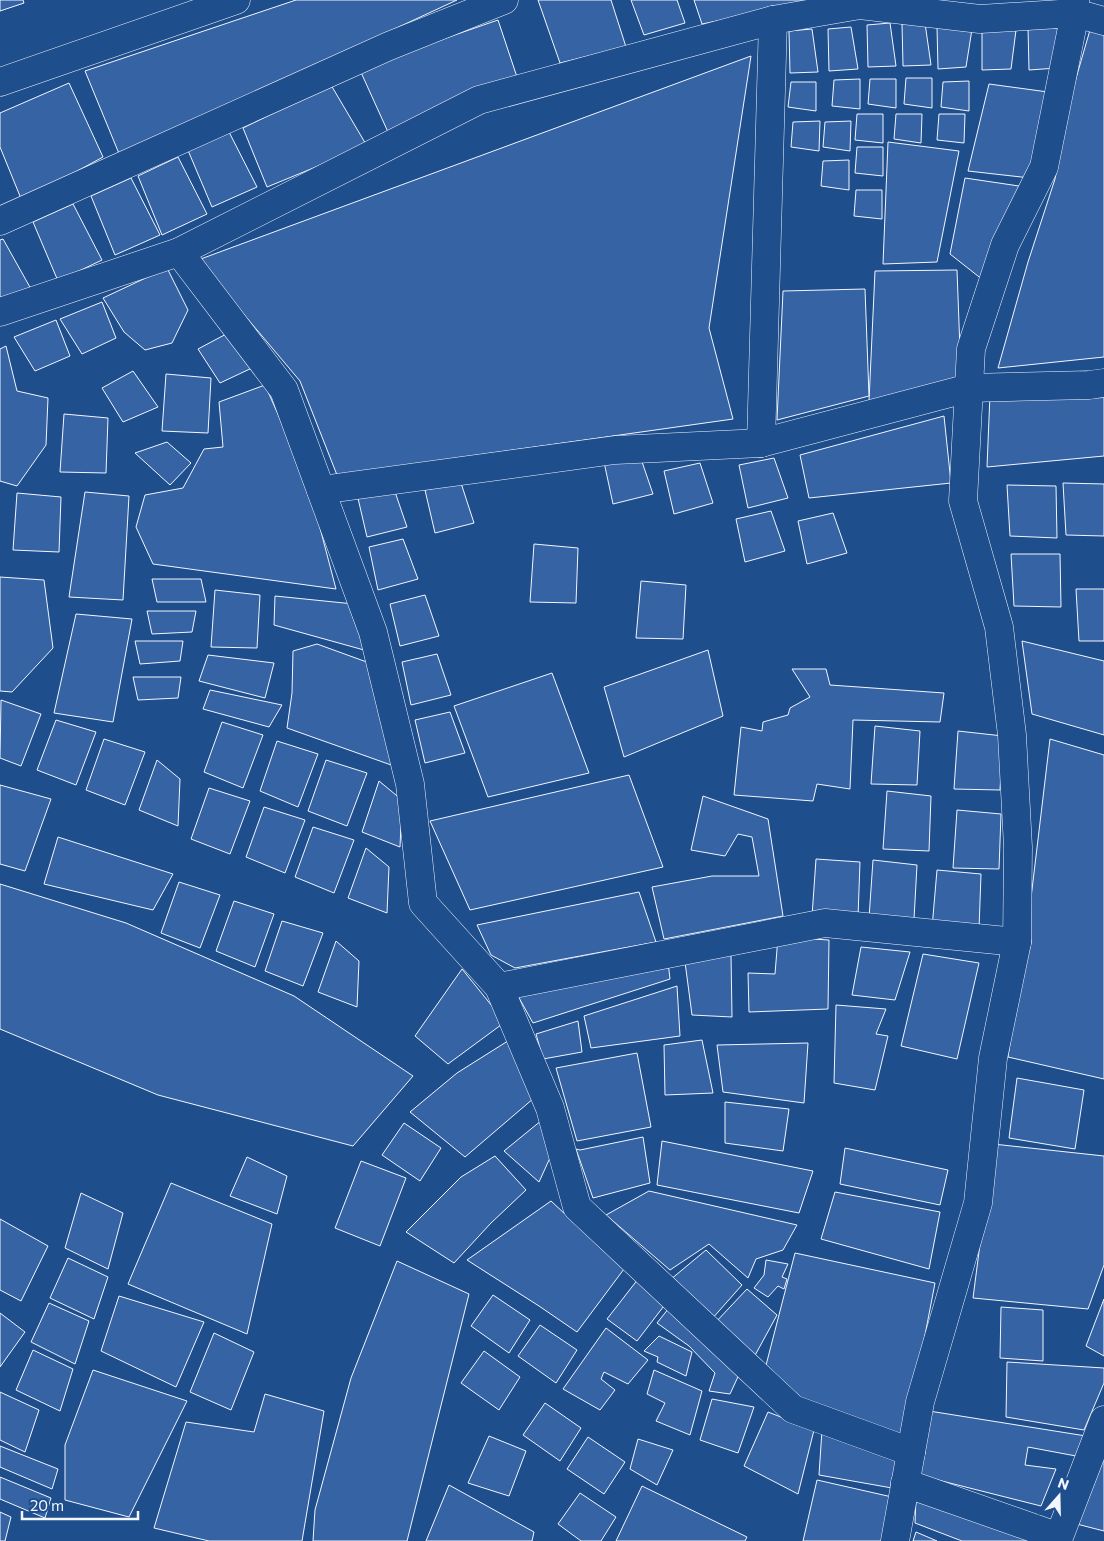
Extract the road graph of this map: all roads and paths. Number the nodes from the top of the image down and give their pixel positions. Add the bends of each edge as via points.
1 (236, 0) edge
2 (504, 0) edge
3 (1075, 7) edge
4 (773, 20) junction
5 (1104, 21) edge
6 (0, 82) edge
7 (0, 221) edge
8 (179, 252) junction
9 (0, 312) edge
10 (1104, 383) edge
11 (969, 388) junction
12 (761, 443) junction
13 (321, 490) junction
14 (1017, 942) junction
15 (499, 987) junction
16 (1104, 1420) edge
17 (911, 1452) junction
18 (906, 1483) junction
19 (1058, 1539) edge
20 (895, 1541) edge

1 - 6 street
2 - 7 street via 389,46
3 - 4 street via 980,19 860,5
3 - 5 street
3 - 11 street via 1044,167 1005,245 971,349
4 - 8 street via 479,100
4 - 12 street
8 - 9 street
8 - 13 street via 284,390
10 - 11 street
11 - 12 street
11 - 14 street via 963,501 998,627 1012,735 1018,838
12 - 13 street via 615,450
13 - 15 street via 373,632 410,784 423,903
14 - 15 street via 825,923
14 - 17 street via 993,1058 978,1203 920,1402
15 - 17 street via 550,1108 577,1207 793,1409
16 - 19 street
17 - 18 street
18 - 19 street
18 - 20 street

